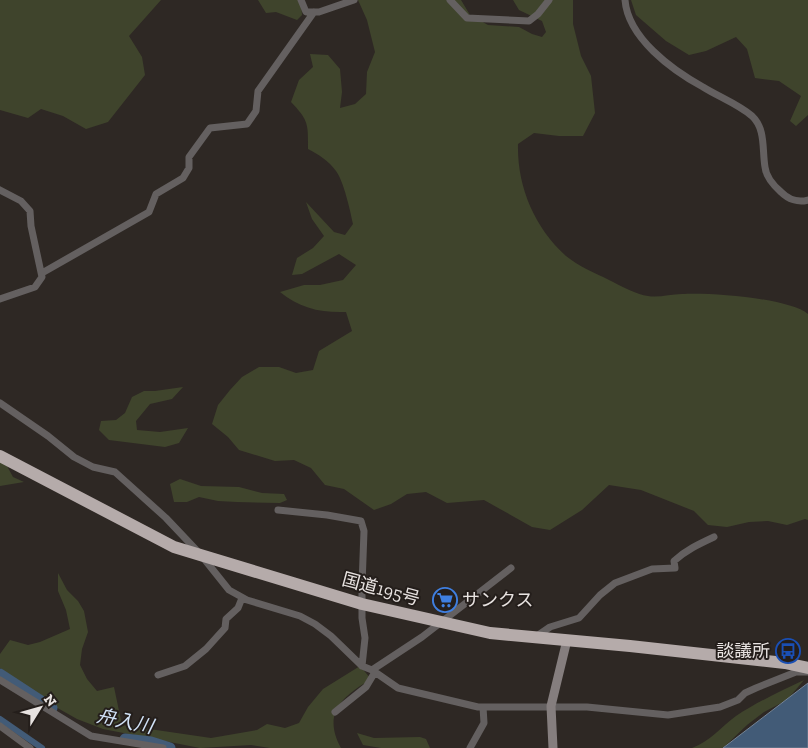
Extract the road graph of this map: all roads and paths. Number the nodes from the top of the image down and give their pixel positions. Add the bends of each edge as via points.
1 (301, 0) edge
2 (354, 0) edge
3 (450, 0) edge
4 (549, 0) edge
5 (625, 0) edge
6 (314, 12) junction
7 (0, 190) edge
8 (808, 200) edge
9 (42, 273) junction
10 (0, 298) edge
11 (0, 403) edge
12 (0, 456) edge
13 (278, 510) dead end
14 (714, 537) dead end
15 (201, 555) junction
16 (511, 568) dead end
17 (242, 598) junction
18 (362, 604) junction
19 (441, 622) junction
20 (535, 638) junction
21 (567, 640) junction
22 (362, 666) junction
23 (808, 670) edge
24 (374, 671) junction
25 (158, 675) dead end
26 (0, 680) edge
27 (551, 706) junction
28 (483, 707) junction
29 (335, 712) dead end
30 (0, 726) edge
31 (26, 747) edge
32 (163, 748) edge
33 (470, 748) edge
34 (553, 748) edge

1 - 6 street via 306,12
2 - 6 street
3 - 4 street via 467,18 529,21
5 - 8 street via 632,26 647,46 690,79 754,118 762,135 765,168 774,185 786,198 801,202
6 - 9 street via 258,91 256,111 247,124 210,128 189,157 189,168 183,178 156,194 149,212
7 - 9 street via 21,200 30,211
9 - 10 street via 35,287
11 - 15 street via 74,457 93,467 115,472
12 - 15 highway, 国道195号 via 174,547
13 - 18 street via 362,521
14 - 20 street via 682,554 674,561 675,568 652,569 615,583 579,618 550,627
15 - 17 street via 229,590
15 - 18 highway, 国道195号
16 - 19 street
17 - 22 street via 300,616 315,624
17 - 25 street via 238,608 226,619 225,628 206,649 185,666
18 - 19 highway, 国道195号
18 - 22 street via 365,638
19 - 20 highway, 国道195号 via 490,633
19 - 24 street
20 - 21 highway, 国道195号
21 - 23 highway, 国道195号 via 784,663
21 - 27 street
22 - 24 street
23 - 27 street via 756,688 720,707 668,715
24 - 28 street via 398,688
24 - 29 street via 366,686
26 - 32 street via 92,736
27 - 28 street
27 - 34 street
28 - 33 street via 484,723
30 - 31 street

